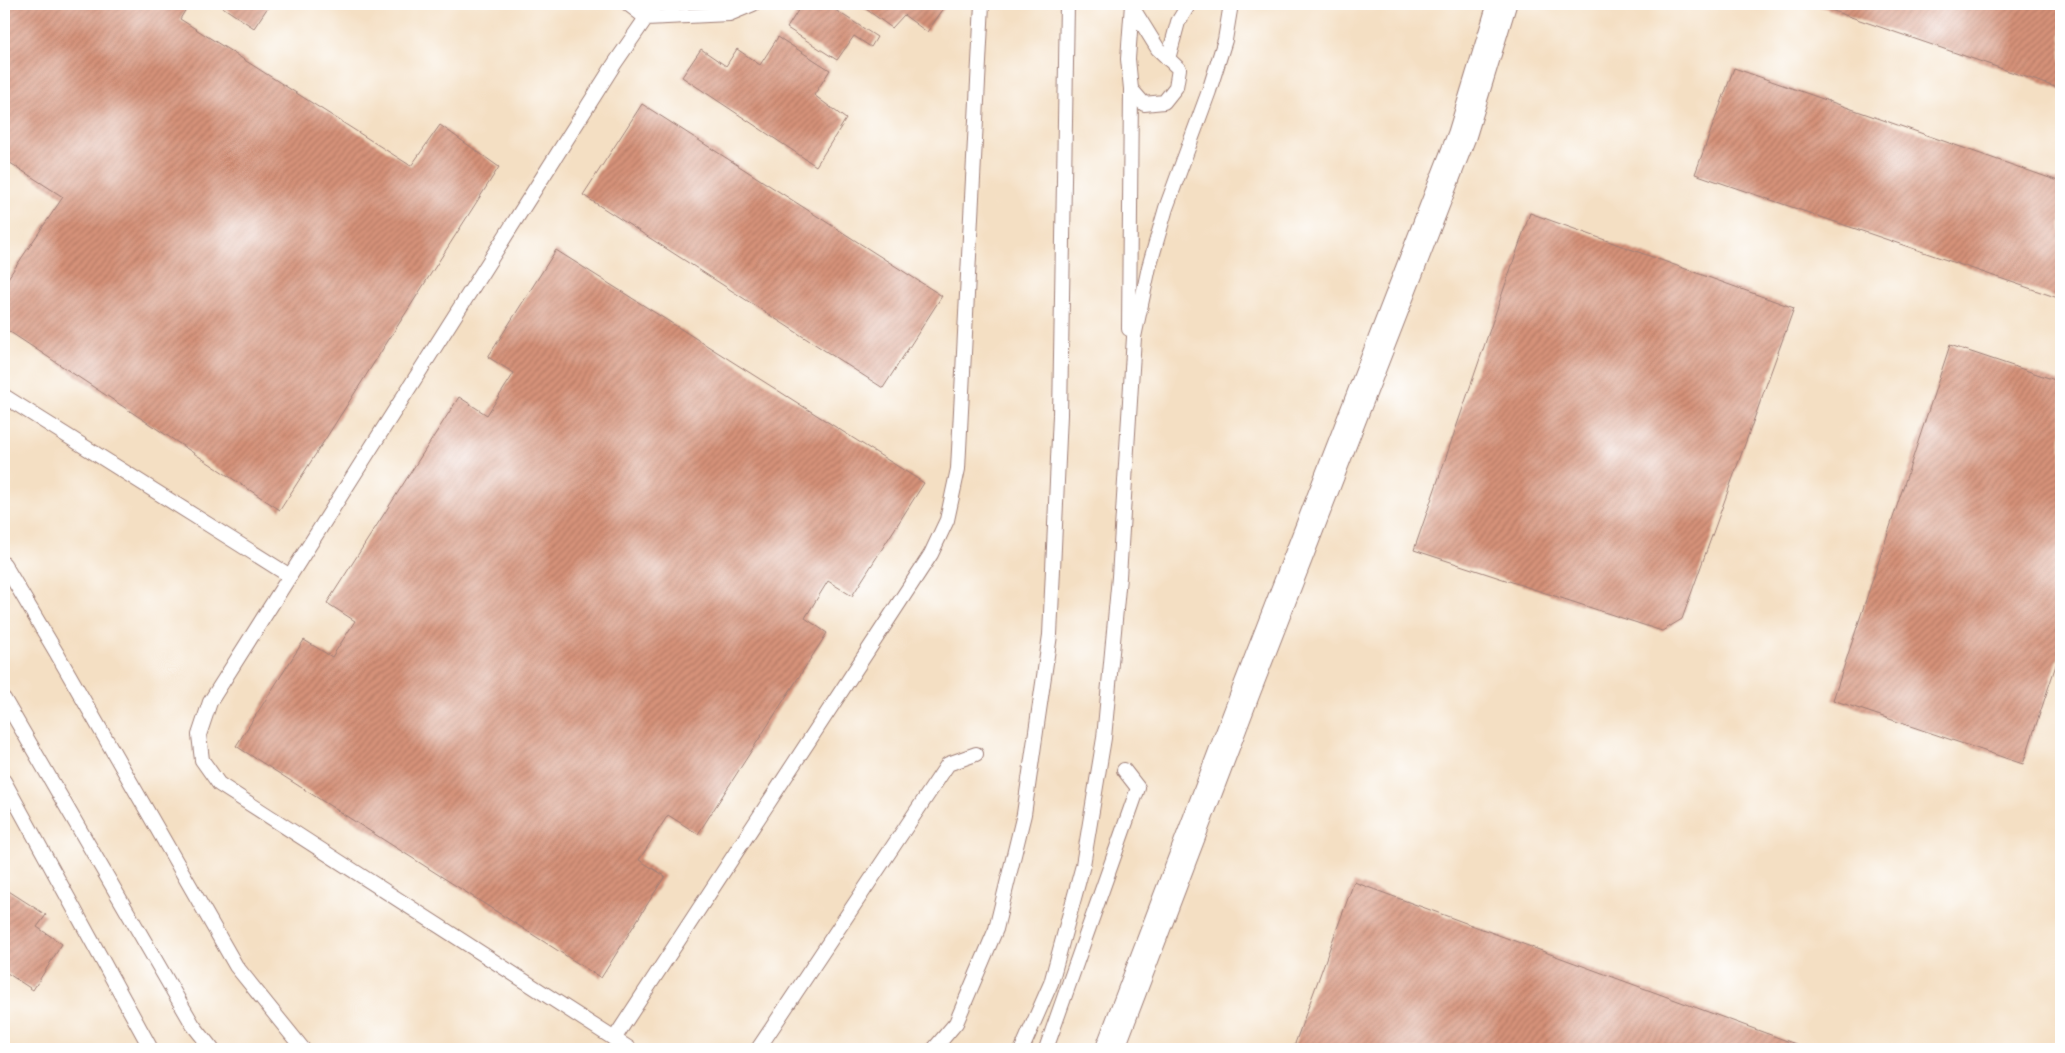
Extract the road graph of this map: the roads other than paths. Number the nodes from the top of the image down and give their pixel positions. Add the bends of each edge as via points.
1 (628, 4) edge
2 (656, 4) edge
3 (753, 4) edge
4 (982, 4) edge
5 (1067, 4) edge
6 (1189, 4) edge
7 (1231, 4) edge
8 (1502, 4) edge
9 (1132, 6) edge
10 (646, 18) junction
11 (1168, 59) junction
12 (1130, 89) junction
13 (4, 396) edge
14 (1129, 434) junction
15 (4, 564) edge
16 (290, 576) junction
17 (4, 699) edge
18 (976, 754) dead end
19 (1124, 770) dead end
20 (4, 781) edge
21 (614, 1038) junction
22 (151, 1049) edge
23 (212, 1049) edge
24 (303, 1049) edge
25 (630, 1049) edge
26 (758, 1049) edge
27 (934, 1049) edge
28 (1022, 1049) edge
29 (1046, 1049) edge
30 (1110, 1049) edge

1 - 10 lane
2 - 10 lane
3 - 10 lane via 729,14
4 - 21 lane via 958,470 947,520 931,554
5 - 27 lane via 1060,415 1050,634 1024,814 996,929 956,1023
6 - 11 lane via 1178,22
7 - 14 lane via 1225,40 1210,91 1166,208 1149,267 1134,337
8 - 30 street via 1462,135
9 - 11 lane via 1158,49
9 - 12 lane via 1128,59
10 - 16 lane
11 - 12 lane via 1179,69 1176,87 1164,102 1144,104
12 - 14 lane
13 - 16 lane
14 - 28 lane via 1104,738 1083,865 1051,983
15 - 24 lane via 236,966
16 - 21 lane via 210,702 199,735 202,760 219,784
17 - 23 lane via 193,1025
18 - 26 lane via 948,764
19 - 29 lane via 1138,788
20 - 22 lane
21 - 25 lane

